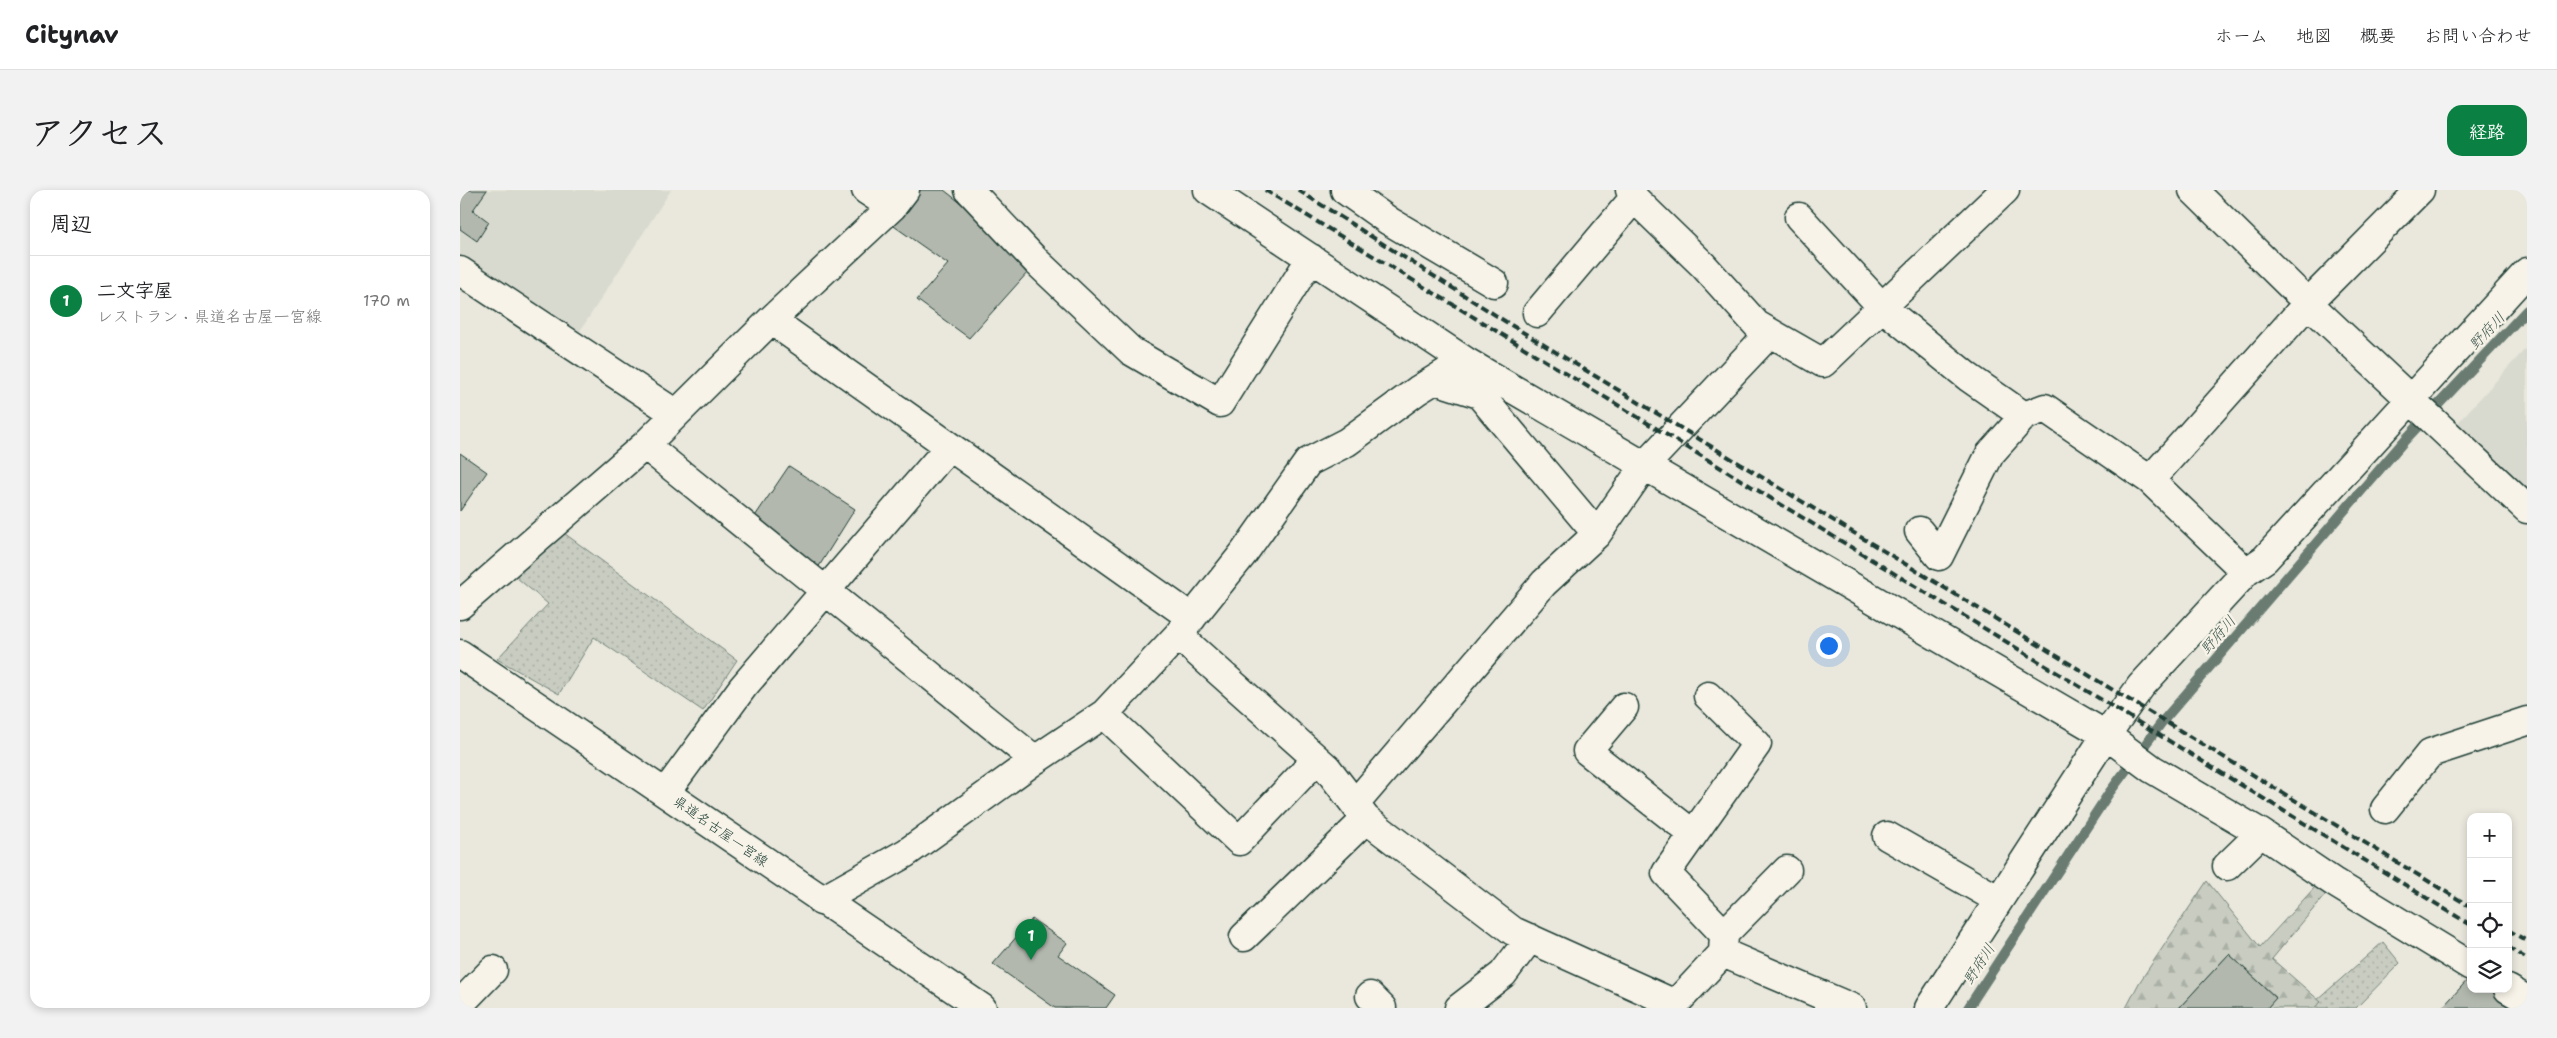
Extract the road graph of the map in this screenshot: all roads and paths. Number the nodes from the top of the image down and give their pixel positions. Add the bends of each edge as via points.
1 (866, 190) edge
2 (969, 190) edge
3 (1208, 190) edge
4 (2005, 190) edge
5 (2193, 190) edge
6 (2420, 190) edge
7 (1632, 194) edge
8 (1362, 195) edge
9 (898, 198) edge
10 (1799, 217) dead end
11 (1311, 258) junction
12 (460, 271) edge
13 (2527, 272) edge
14 (1494, 283) dead end
15 (2308, 303) junction
16 (1882, 307) junction
17 (1537, 313) dead end
18 (771, 320) junction
19 (1770, 333) junction
20 (1465, 361) junction
21 (1435, 380) junction
22 (2415, 402) junction
23 (676, 414) junction
24 (2024, 416) junction
25 (644, 445) junction
26 (949, 447) junction
27 (1645, 464) junction
28 (2150, 480) junction
29 (2527, 509) edge
30 (1919, 531) dead end
31 (1597, 534) junction
32 (2246, 572) junction
33 (826, 592) junction
34 (460, 605) edge
35 (1185, 627) junction
36 (460, 654) edge
37 (1708, 696) dead end
38 (1624, 708) dead end
39 (1104, 714) junction
40 (2527, 721) edge
41 (2110, 738) junction
42 (1317, 759) junction
43 (1035, 760) junction
44 (666, 792) junction
45 (2385, 809) dead end
46 (1361, 811) junction
47 (2260, 833) junction
48 (1693, 834) junction
49 (1887, 836) dead end
50 (2226, 866) dead end
51 (1787, 870) dead end
52 (1999, 900) junction
53 (821, 901) junction
54 (1244, 937) dead end
55 (1530, 938) junction
56 (1723, 944) junction
57 (2467, 964) edge
58 (493, 970) dead end
59 (2512, 991) edge
60 (2527, 1000) edge
61 (460, 1004) edge
62 (1674, 1006) edge
63 (982, 1008) edge
64 (1459, 1008) edge
65 (1852, 1008) edge
66 (1929, 1008) edge

1 - 9 street
2 - 11 street via 1036,262 1131,350 1220,402
3 - 11 street
4 - 16 street
5 - 15 street
6 - 15 street
7 - 17 street
7 - 19 street via 1703,265 1757,326
8 - 14 street
9 - 18 street
10 - 16 street
11 - 20 street
12 - 23 street
13 - 22 street
15 - 22 street
15 - 28 street
16 - 19 street via 1823,363
16 - 24 street via 1968,377
18 - 23 street
18 - 26 street
19 - 27 street
20 - 21 street
20 - 27 street
21 - 31 street via 1479,394
21 - 35 street via 1347,442 1308,462 1243,554
22 - 29 street
22 - 32 street via 2265,559
23 - 25 street
24 - 28 street via 2045,408
24 - 30 street via 1990,454 1939,556
25 - 33 street
25 - 34 street
26 - 33 street
26 - 35 street
27 - 31 street
27 - 41 street
28 - 32 street
31 - 46 street via 1544,583
32 - 41 street via 2141,686
33 - 43 street
33 - 44 street via 743,688
35 - 39 street
35 - 42 street
36 - 44 street, 県道名古屋一宮線
37 - 48 street via 1757,744
38 - 48 street via 1588,750
39 - 42 street via 1239,841
39 - 43 street
40 - 45 street via 2430,753
41 - 47 street via 2152,769
41 - 52 street via 2052,815
42 - 46 street
43 - 53 street via 906,853
44 - 53 street, 県道名古屋一宮線
46 - 54 street
46 - 55 street via 1513,931
47 - 50 street
47 - 57 street
48 - 56 street via 1666,873
49 - 52 street
51 - 56 street
52 - 66 street
53 - 63 street, 県道名古屋一宮線
55 - 62 street
55 - 64 street via 1503,974
56 - 62 street
56 - 65 street
58 - 61 street
59 - 60 street

